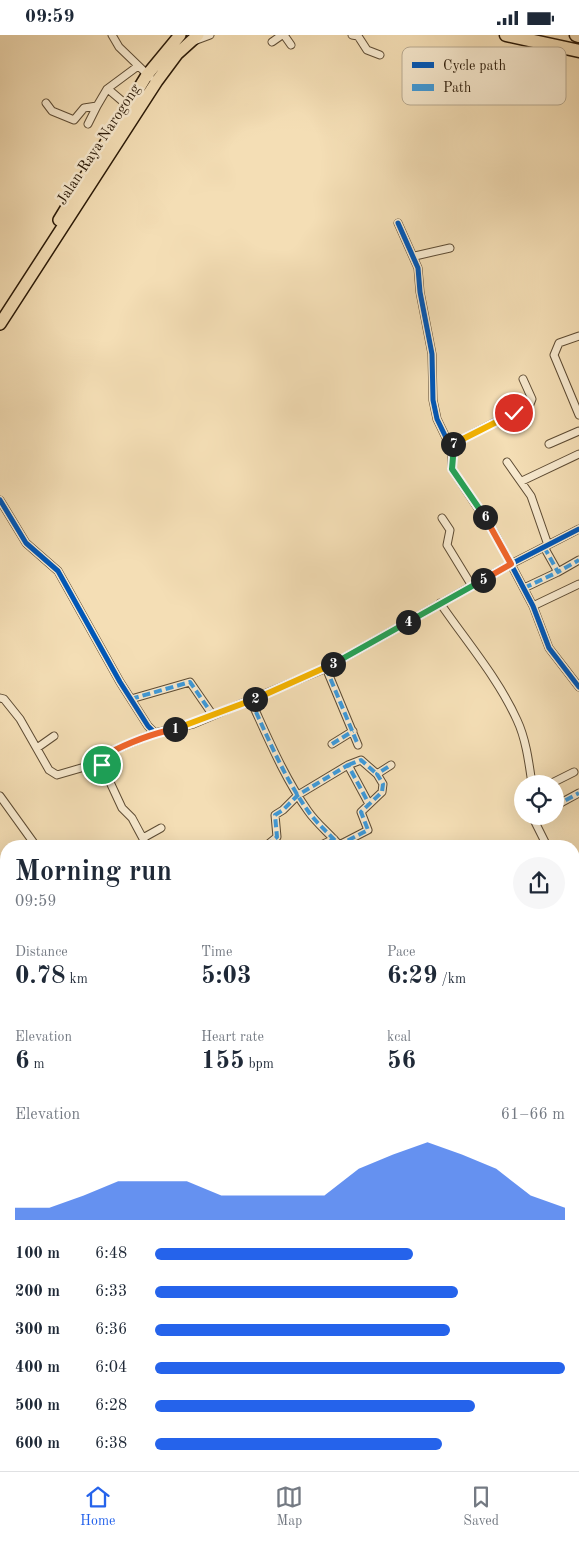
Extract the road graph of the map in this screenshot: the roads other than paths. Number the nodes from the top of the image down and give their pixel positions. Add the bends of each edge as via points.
1 (106, 35) edge
2 (112, 35) edge
3 (210, 35) edge
4 (283, 35) edge
5 (352, 35) edge
6 (506, 35) edge
7 (189, 37) edge
8 (272, 42) dead end
9 (291, 45) dead end
10 (119, 47) junction
11 (559, 47) edge
12 (380, 55) dead end
13 (138, 66) junction
14 (152, 78) junction
15 (108, 89) junction
16 (46, 103) dead end
17 (97, 105) junction
18 (128, 105) junction
19 (88, 124) dead end
20 (398, 223) dead end
21 (450, 248) dead end
22 (414, 256) junction
23 (31, 275) junction
24 (0, 324) edge
25 (579, 335) edge
26 (523, 379) dead end
27 (579, 415) edge
28 (579, 431) edge
29 (549, 444) dead end
30 (451, 445) junction
31 (579, 454) edge
32 (507, 461) dead end
33 (522, 481) junction
34 (0, 500) edge
35 (442, 518) dead end
36 (579, 529) edge
37 (546, 546) junction
38 (579, 560) edge
39 (511, 564) junction
40 (558, 572) junction
41 (579, 584) edge
42 (472, 586) junction
43 (524, 589) junction
44 (440, 603) junction
45 (533, 605) junction
46 (326, 668) junction
47 (579, 687) edge
48 (0, 698) edge
49 (131, 699) junction
50 (251, 701) junction
51 (212, 714) junction
52 (353, 731) junction
53 (155, 733) junction
54 (54, 737) dead end
55 (332, 744) dead end
56 (358, 745) dead end
57 (37, 748) junction
58 (102, 762) junction
59 (348, 765) junction
60 (391, 765) dead end
61 (574, 772) dead end
62 (377, 774) junction
63 (531, 775) edge
64 (564, 777) edge
65 (579, 793) edge
66 (298, 795) junction
67 (0, 796) edge
68 (564, 801) edge
69 (369, 804) junction
70 (537, 825) edge
71 (161, 828) dead end
72 (143, 838) joint
73 (334, 839) edge
74 (32, 840) edge
75 (273, 840) edge
76 (356, 840) edge
77 (544, 840) edge

1 - 10 street
2 - 10 street
3 - 7 street
4 - 8 street
4 - 9 street
5 - 12 street via 358,36 367,50
6 - 11 highway
7 - 14 main road, Jalan Raya Narogong
10 - 13 street
13 - 14 street
13 - 15 street
14 - 18 main road, Jalan Raya Narogong
14 - 23 main road, Jalan Raya Narogong
15 - 17 street
15 - 18 street
16 - 17 street via 52,111 72,121 84,108
17 - 19 street
18 - 23 main road, Jalan Raya Narogong via 49,235
20 - 22 street
21 - 22 street
22 - 30 street via 432,354 433,400 437,419
23 - 24 main road, Jalan Raya Narogong
25 - 27 street via 559,343 554,355
26 - 30 street via 532,399 530,405
28 - 29 street
30 - 39 street via 451,465 456,476 479,505
31 - 33 street
32 - 33 street
33 - 37 street via 531,496
34 - 49 street via 26,543 58,571
35 - 42 street via 450,530 446,545
36 - 37 street
37 - 39 street
37 - 40 street
38 - 40 street
39 - 42 street
39 - 43 street
40 - 43 street
41 - 45 street
42 - 44 street
43 - 45 street
44 - 46 street
44 - 63 street via 494,679 518,720
45 - 47 street via 549,648
46 - 50 street
46 - 52 street
48 - 57 street via 20,719
49 - 51 street via 190,682
49 - 53 street
50 - 51 street
50 - 66 street
51 - 53 street via 180,728
52 - 55 street
52 - 56 street
53 - 58 street via 105,755
54 - 57 street
57 - 58 street via 49,770 57,775
58 - 72 street via 122,808
59 - 62 street via 361,760
59 - 66 street
59 - 69 street
60 - 62 street
61 - 64 street
62 - 69 street via 383,784 382,792
65 - 68 street
66 - 73 street via 320,826
66 - 75 street via 275,815 277,837
67 - 74 street
69 - 76 street via 361,813 368,830
70 - 77 street
71 - 72 street

